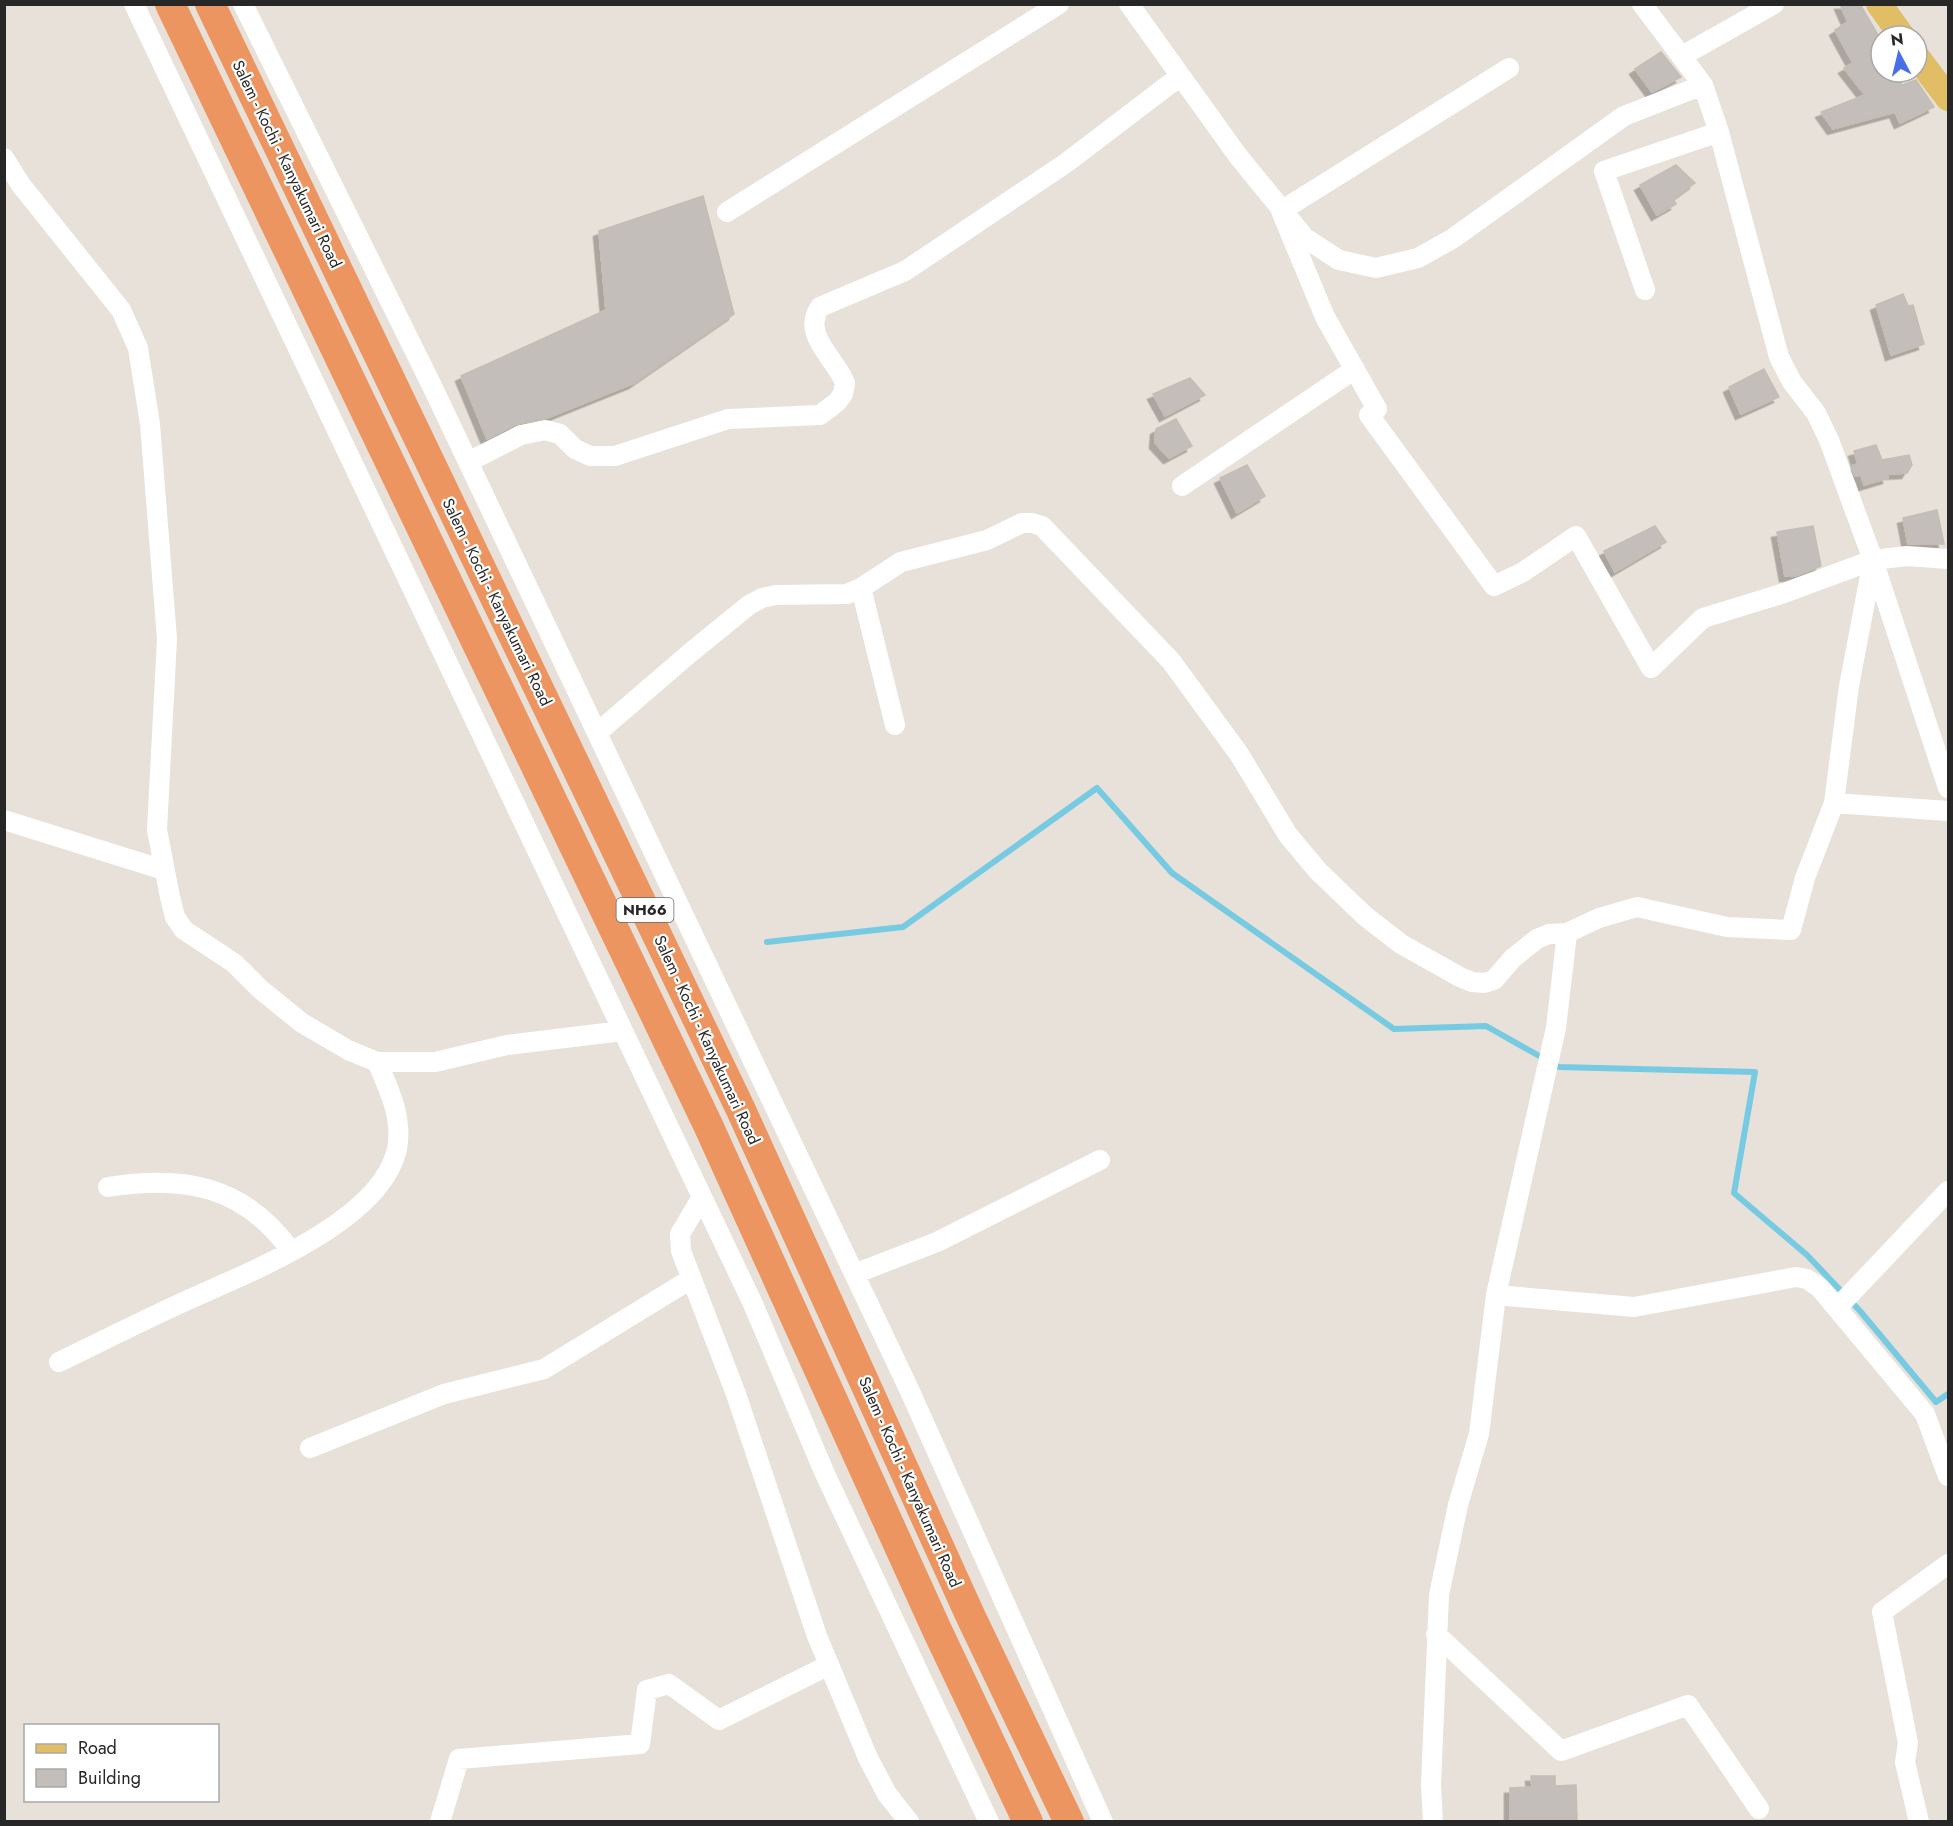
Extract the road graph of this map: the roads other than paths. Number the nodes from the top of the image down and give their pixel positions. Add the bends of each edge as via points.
1 (134, 4) edge
2 (170, 4) edge
3 (210, 4) edge
4 (243, 4) edge
5 (1059, 4) edge
6 (1129, 4) edge
7 (1642, 4) edge
8 (1774, 4) edge
9 (1879, 4) edge
10 (1893, 24) edge
11 (1682, 56) junction
12 (1509, 68) dead end
13 (1929, 73) edge
14 (1179, 77) junction
15 (1703, 85) junction
16 (1948, 98) edge
17 (1719, 132) junction
18 (4, 158) edge
19 (1281, 211) junction
20 (728, 212) dead end
21 (1645, 290) dead end
22 (1355, 369) junction
23 (468, 462) junction
24 (1182, 486) dead end
25 (1948, 559) edge
26 (1873, 560) junction
27 (861, 588) junction
28 (895, 725) dead end
29 (597, 734) junction
30 (1948, 788) edge
31 (1834, 803) junction
32 (1948, 811) edge
33 (4, 820) edge
34 (164, 870) junction
35 (1567, 933) junction
36 (622, 1031) junction
37 (377, 1062) junction
38 (1100, 1160) dead end
39 (108, 1187) dead end
40 (1948, 1191) edge
41 (702, 1197) junction
42 (291, 1251) junction
43 (854, 1274) junction
44 (691, 1279) junction
45 (1496, 1296) junction
46 (1837, 1308) junction
47 (59, 1362) dead end
48 (310, 1448) dead end
49 (1948, 1476) edge
50 (1948, 1564) edge
51 (1436, 1634) junction
52 (829, 1665) junction
53 (1759, 1809) dead end
54 (440, 1821) edge
55 (909, 1821) edge
56 (989, 1821) edge
57 (1028, 1821) edge
58 (1069, 1821) edge
59 (1103, 1821) edge
60 (1433, 1821) edge
61 (1919, 1821) edge

1 - 36 street
2 - 57 highway, NH66 via 708,1125
3 - 58 highway, Salem - Kochi - Kanyakumari Road / NH66 via 741,1110 970,1615
4 - 23 street
5 - 20 street
6 - 14 street
7 - 11 street
8 - 11 street
9 - 10 main road
11 - 15 street
12 - 19 street
13 - 16 main road
14 - 19 street
14 - 23 street via 1066,163 905,271 820,307 812,327 844,383 843,394 820,415 728,419 615,456 590,456 560,434 546,430 521,435
15 - 17 street
15 - 19 street via 1624,116 1452,239 1396,265 1376,268 1339,260 1305,238
17 - 21 street via 1604,171
17 - 26 street via 1779,357 1830,440
18 - 34 street via 121,310 138,348 150,424 167,639 157,803
19 - 22 street via 1325,317
22 - 24 street
22 - 26 street via 1377,409 1369,415 1494,586 1576,536 1651,668 1703,618
23 - 29 street
25 - 26 street via 1907,556
26 - 30 street
26 - 31 street via 1849,686
27 - 28 street
27 - 29 street via 838,594 776,595 749,605
27 - 35 street via 901,562 987,540 1022,523 1042,526 1171,661 1239,754 1288,835 1318,871 1365,916 1460,977 1484,983 1494,980 1527,945 1549,934
29 - 43 street
31 - 32 street
31 - 35 street via 1805,878 1791,930 1727,927 1637,907
33 - 34 street
34 - 37 street via 175,917 184,930 234,963 302,1023
35 - 45 street via 1556,1028
36 - 37 street via 507,1045 435,1062
36 - 41 street
37 - 42 street via 392,1093 398,1120 397,1148 389,1170 374,1193 331,1228
38 - 43 street via 937,1242
39 - 42 street via 144,1181 222,1191 263,1219
40 - 46 street
41 - 44 street via 680,1234 681,1251
41 - 56 street via 753,1304 825,1474
42 - 47 street
43 - 59 street
44 - 48 street via 544,1369 444,1394
44 - 52 street via 736,1394
45 - 46 street via 1634,1307 1800,1277 1816,1284
45 - 51 street via 1479,1434 1453,1528 1439,1595
46 - 49 street via 1925,1414
50 - 61 street via 1882,1612 1908,1743 1905,1762
51 - 53 street via 1561,1751 1688,1705
51 - 60 street
52 - 54 street via 719,1720 669,1684 647,1690 640,1744 459,1759
52 - 55 street via 868,1758 887,1794

